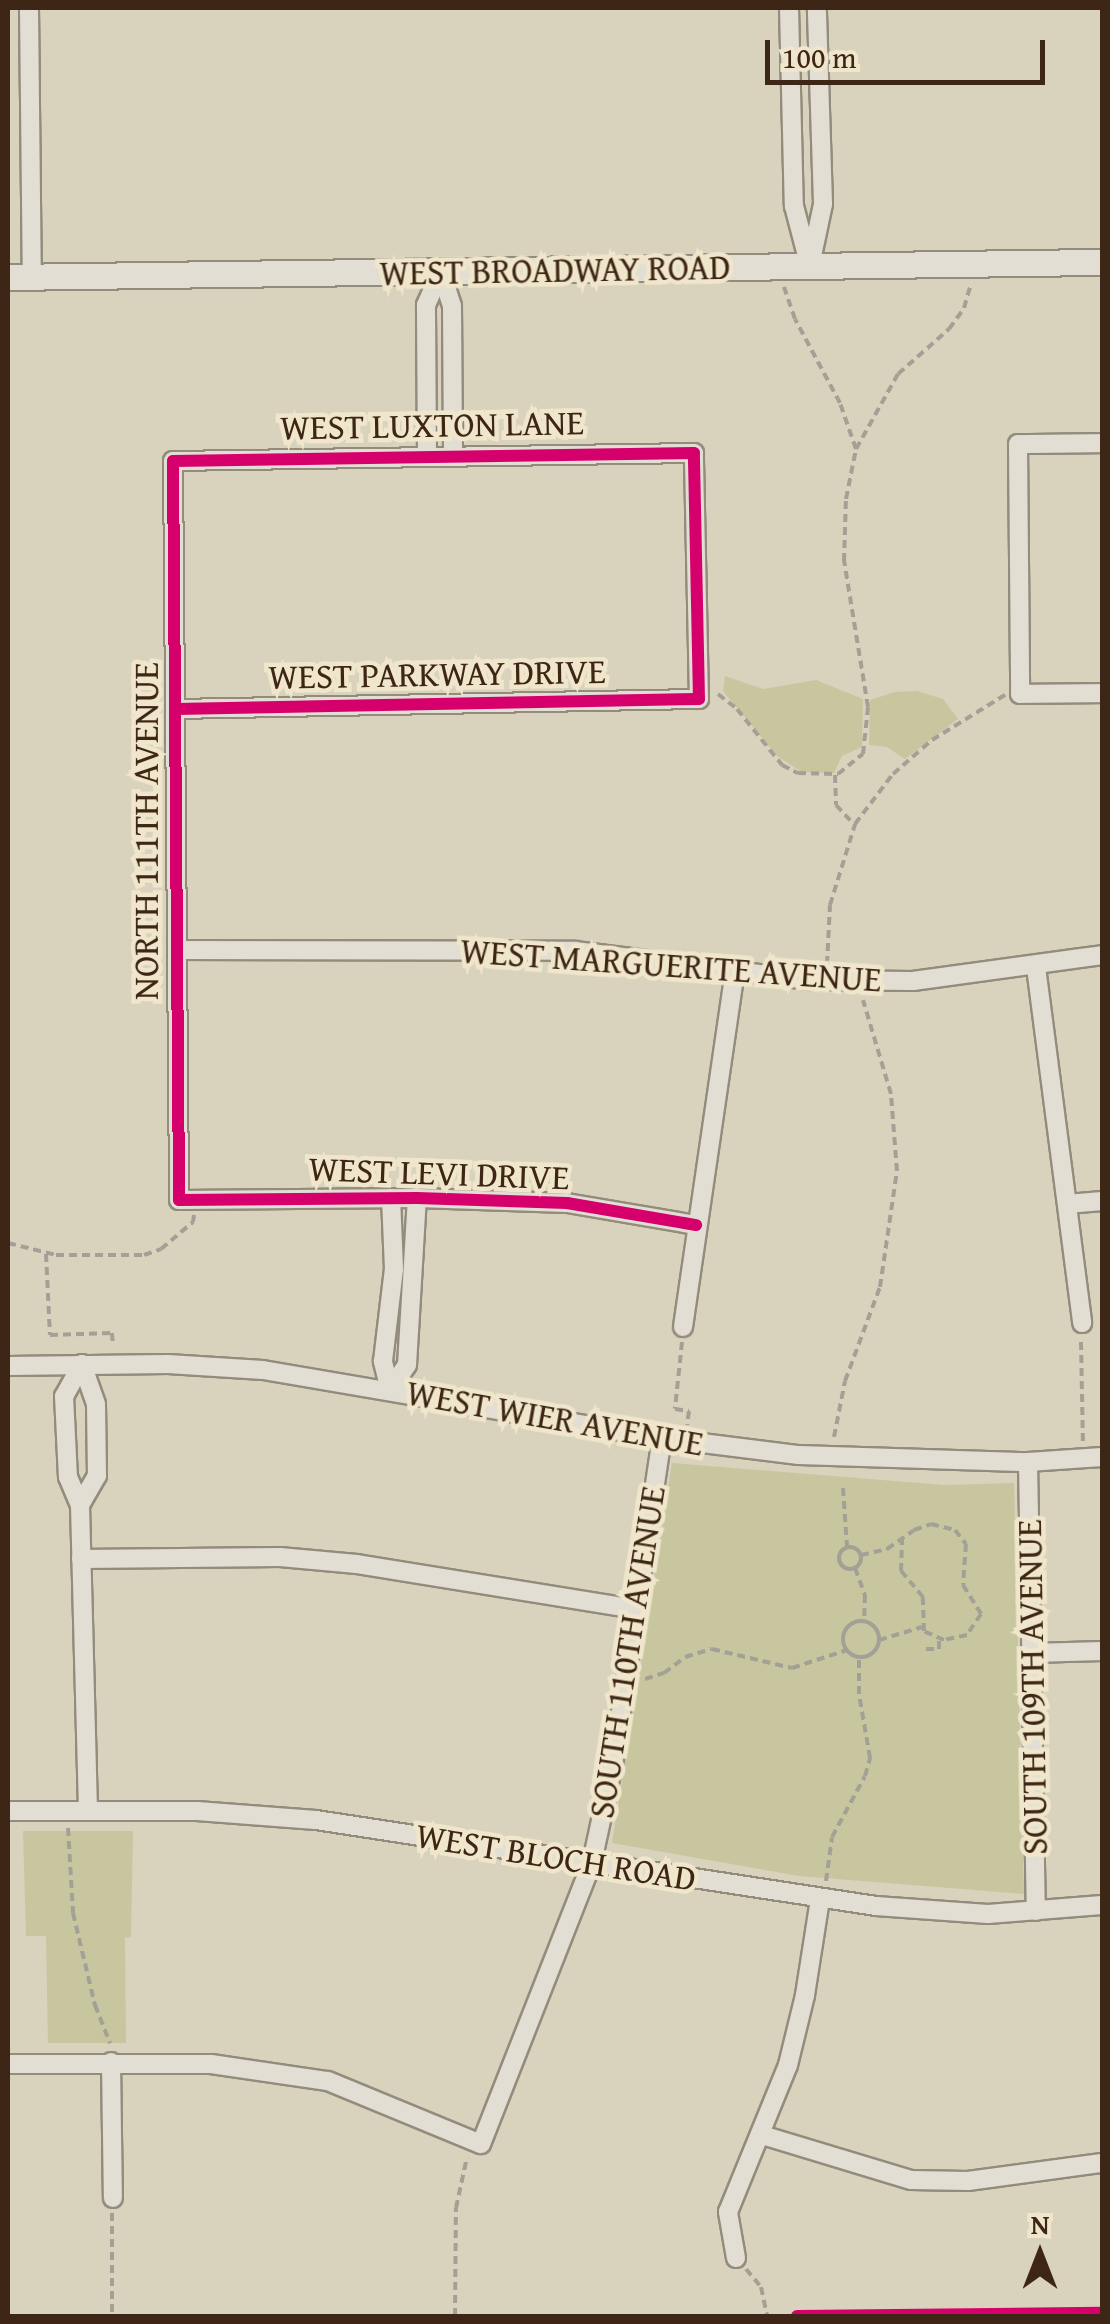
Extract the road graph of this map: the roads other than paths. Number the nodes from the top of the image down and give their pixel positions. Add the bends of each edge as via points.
1 (29, 8) edge
2 (789, 8) edge
3 (817, 8) edge
4 (1102, 262) edge
5 (810, 266) junction
6 (440, 272) junction
7 (20, 277) edge
8 (1102, 442) edge
9 (427, 454) junction
10 (453, 454) junction
11 (174, 461) joint
12 (1102, 693) edge
13 (700, 700) joint
14 (176, 709) junction
15 (177, 950) junction
16 (1102, 955) edge
17 (1036, 967) junction
18 (735, 971) junction
19 (391, 1198) junction
20 (417, 1198) junction
21 (187, 1200) joint
22 (1102, 1201) edge
23 (1067, 1204) junction
24 (696, 1225) junction
25 (1082, 1323) road end
26 (683, 1327) road end
27 (82, 1364) junction
28 (8, 1366) edge
29 (390, 1390) junction
30 (662, 1438) junction
31 (1093, 1458) edge
32 (1028, 1462) junction
33 (80, 1505) junction
34 (81, 1559) junction
35 (636, 1609) junction
36 (1102, 1651) edge
37 (1032, 1653) junction
38 (88, 1810) junction
39 (8, 1811) edge
40 (592, 1862) junction
41 (822, 1891) junction
42 (1102, 1906) edge
43 (1036, 1912) junction
44 (111, 2062) junction
45 (8, 2064) edge
46 (762, 2135) junction
47 (1102, 2164) edge
48 (114, 2198) road end
49 (736, 2258) road end

1 - 7 street
2 - 5 street via 794,206
3 - 5 street via 823,204
4 - 5 main road, WEST BROADWAY ROAD
5 - 6 main road, WEST BROADWAY ROAD
6 - 7 main road, WEST BROADWAY ROAD
6 - 9 street via 426,305
6 - 10 street via 452,306
8 - 12 street via 1018,444 1020,694
9 - 10 street, WEST LUXTON LANE
9 - 11 street, WEST LUXTON LANE
10 - 13 street, WEST LUXTON LANE via 694,454
11 - 14 street, NORTH 111TH AVENUE
13 - 14 street, WEST PARKWAY DRIVE
14 - 15 street, NORTH 111TH AVENUE
15 - 18 street, WEST MARGUERITE AVENUE via 575,951
15 - 21 street, NORTH 111TH AVENUE
16 - 17 street, WEST MARGUERITE AVENUE
17 - 18 street, WEST MARGUERITE AVENUE via 913,981
17 - 23 street
18 - 24 street
19 - 20 street, WEST LEVI DRIVE
19 - 21 street, WEST LEVI DRIVE
19 - 29 street via 394,1268 383,1361
20 - 24 street, WEST LEVI DRIVE via 567,1204
20 - 29 street via 408,1365
22 - 23 street
23 - 25 street
24 - 26 street
27 - 28 street, WEST WIER AVENUE
27 - 29 street, WEST WIER AVENUE via 218,1366
27 - 33 street via 96,1404 97,1476
27 - 33 street via 64,1396 68,1478
29 - 30 street, WEST WIER AVENUE
30 - 32 street, WEST WIER AVENUE via 833,1457
30 - 35 street, SOUTH 110TH AVENUE
31 - 32 street, WEST WIER AVENUE
32 - 37 street, SOUTH 109TH AVENUE
33 - 34 street
34 - 35 street via 338,1562
34 - 38 street
35 - 40 street, SOUTH 110TH AVENUE
36 - 37 street
37 - 43 street, SOUTH 109TH AVENUE
38 - 39 street, WEST BLOCH ROAD
38 - 40 street, WEST BLOCH ROAD via 316,1820
40 - 41 street, WEST BLOCH ROAD
40 - 44 street, SOUTH 110TH AVENUE via 481,2144 328,2081 211,2064
41 - 43 street, WEST BLOCH ROAD via 928,1910
41 - 46 street via 799,2026
42 - 43 street, WEST BLOCH ROAD
44 - 45 street
44 - 48 street
46 - 47 street via 911,2180 968,2182
46 - 49 street via 728,2212

